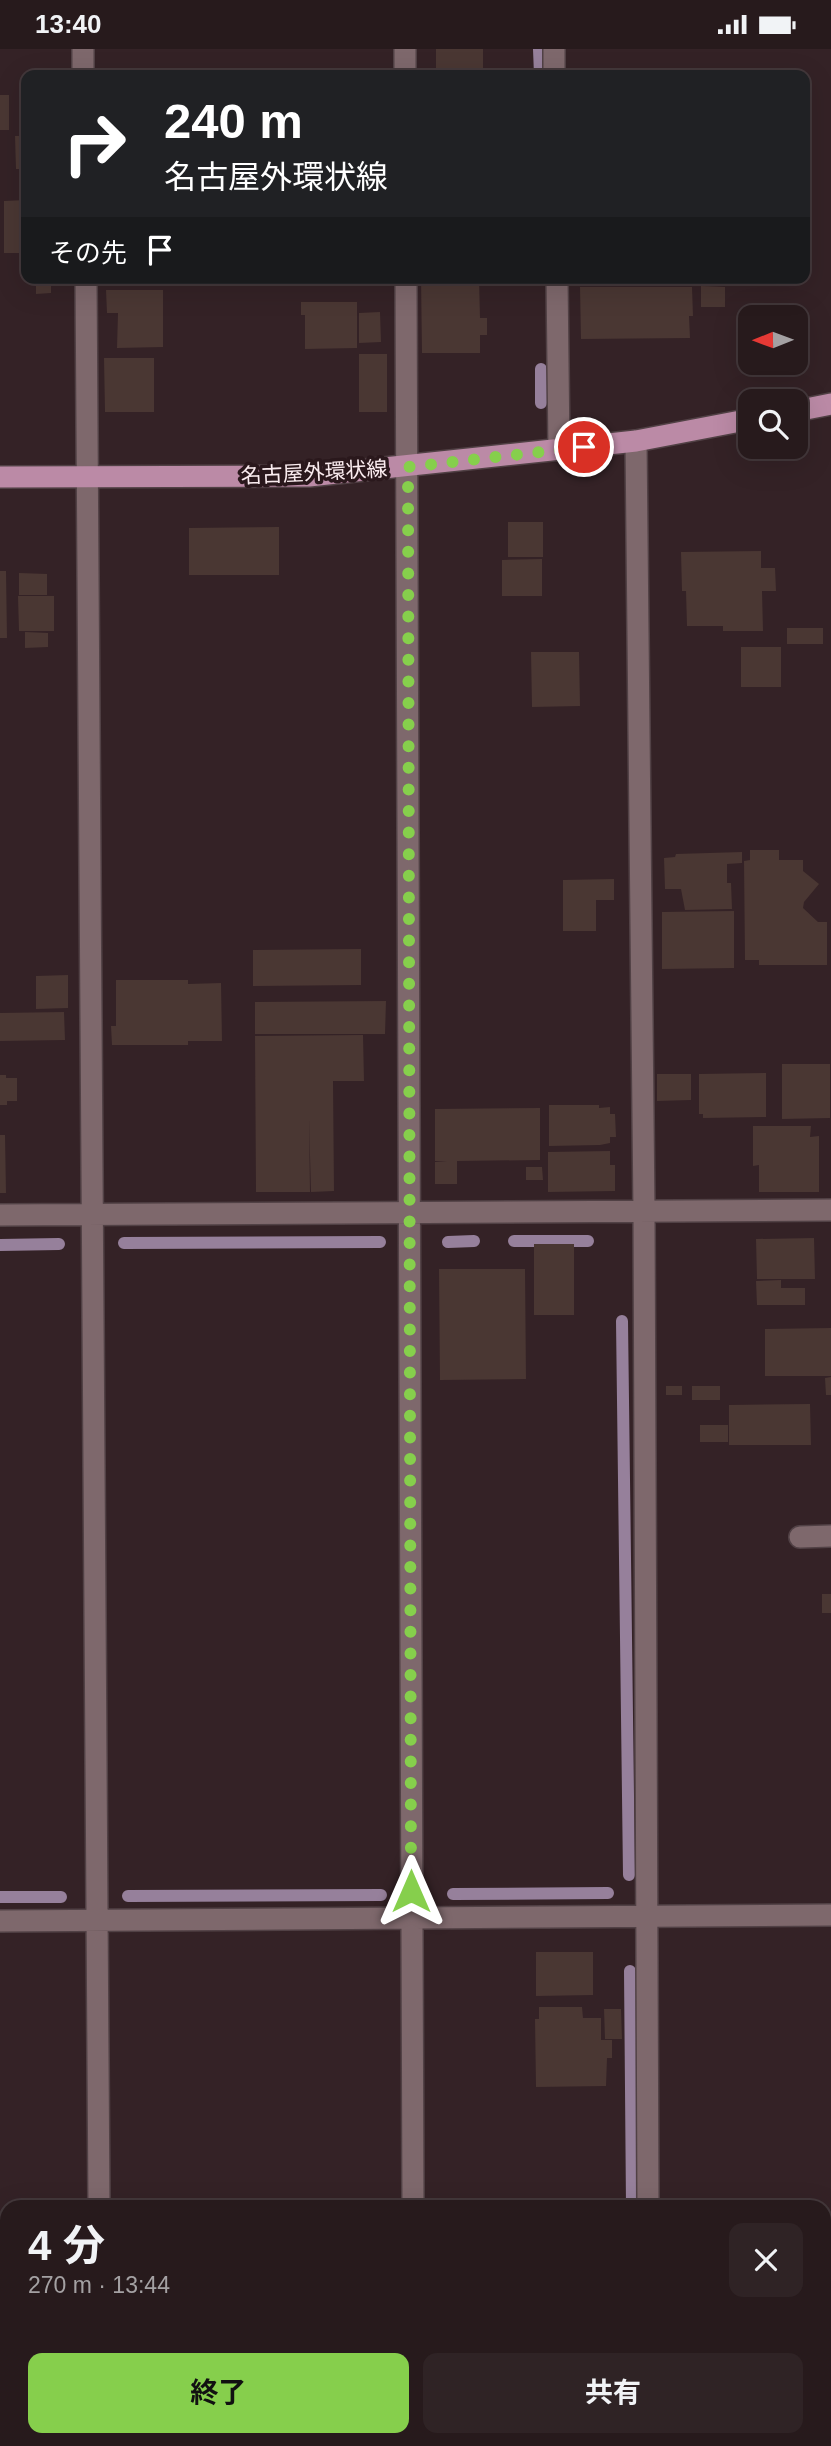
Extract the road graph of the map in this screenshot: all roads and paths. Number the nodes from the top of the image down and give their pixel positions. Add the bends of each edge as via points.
1 (83, 49) edge
2 (405, 49) edge
3 (554, 49) edge
4 (83, 70) edge
5 (405, 70) edge
6 (554, 70) edge
7 (86, 284) edge
8 (406, 284) edge
9 (556, 284) edge
10 (831, 404) edge
11 (808, 409) edge
12 (738, 421) edge
13 (636, 441) junction
14 (559, 450) junction
15 (408, 467) junction
16 (0, 477) edge
17 (88, 477) junction
18 (831, 1210) edge
19 (644, 1212) junction
20 (409, 1213) junction
21 (0, 1215) edge
22 (93, 1215) junction
23 (831, 1536) edge
24 (800, 1537) dead end
25 (831, 1915) edge
26 (646, 1916) junction
27 (411, 1918) junction
28 (98, 1920) junction
29 (0, 1921) edge
30 (99, 2200) edge
31 (412, 2200) edge
32 (648, 2200) edge

1 - 4 street
2 - 5 street
3 - 6 street
7 - 17 street
8 - 15 street
9 - 14 street
10 - 11 main road
12 - 13 main road, 名古屋外環状線
13 - 14 main road, 名古屋外環状線
13 - 19 street
14 - 15 main road, 名古屋外環状線
15 - 17 main road, 名古屋外環状線 via 309,476
15 - 20 street
16 - 17 main road, 名古屋外環状線
17 - 22 street
18 - 19 street
19 - 20 street
19 - 26 street
20 - 22 street
20 - 27 street
21 - 22 street
22 - 28 street
23 - 24 street
25 - 26 street
26 - 27 street
26 - 32 street
27 - 28 street
27 - 31 street
28 - 29 street
28 - 30 street

